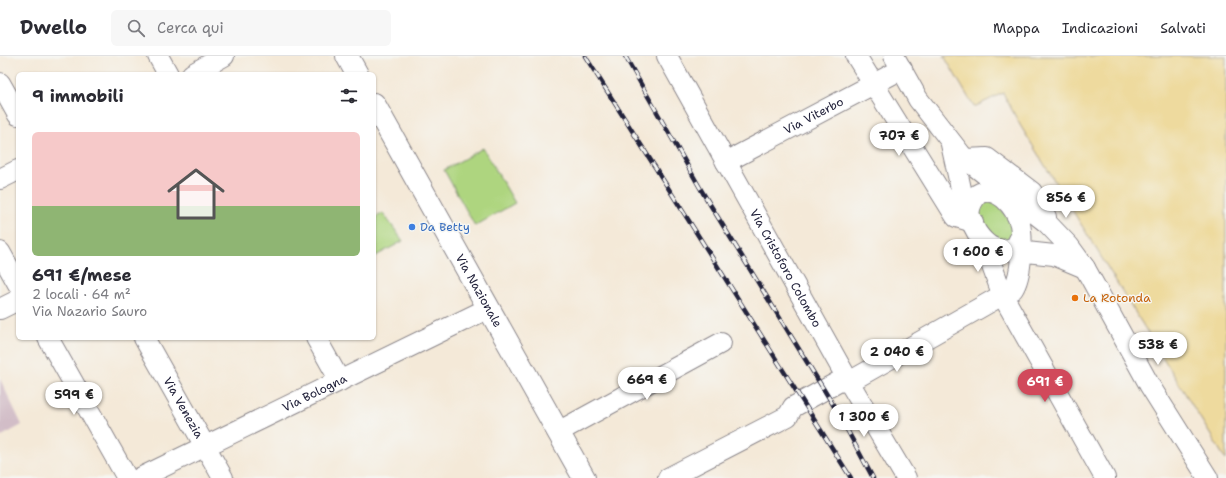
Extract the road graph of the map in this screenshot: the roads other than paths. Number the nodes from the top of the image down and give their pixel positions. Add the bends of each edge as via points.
1 (158, 56) edge
2 (224, 56) edge
3 (347, 56) edge
4 (667, 56) edge
5 (856, 56) edge
6 (898, 63) edge
7 (167, 72) edge
8 (196, 72) edge
9 (356, 72) edge
10 (0, 83) edge
11 (873, 84) junction
12 (376, 108) edge
13 (16, 111) edge
14 (950, 142) junction
15 (965, 159) junction
16 (726, 162) junction
17 (16, 171) edge
18 (0, 179) edge
19 (994, 192) junction
20 (1016, 198) junction
21 (975, 226) junction
22 (1053, 229) junction
23 (1015, 246) junction
24 (0, 252) edge
25 (1085, 268) junction
26 (16, 280) edge
27 (1003, 296) junction
28 (16, 301) edge
29 (489, 308) junction
30 (0, 310) edge
31 (49, 340) edge
32 (145, 340) edge
33 (317, 340) edge
34 (721, 343) dead end
35 (340, 381) junction
36 (849, 382) junction
37 (558, 432) junction
38 (205, 446) junction
39 (127, 478) edge
40 (140, 478) edge
41 (223, 478) edge
42 (584, 478) edge
43 (668, 478) edge
44 (906, 478) edge
45 (1105, 478) edge
46 (1208, 478) edge

1 - 7 street
2 - 8 street
3 - 9 main road
4 - 16 street, Via Cristoforo Colombo
5 - 11 street
6 - 11 street, Via Viterbo
6 - 14 street via 918,99
10 - 13 street
11 - 16 street, Via Viterbo
11 - 21 street via 956,217
12 - 29 main road, Via Nazionale
14 - 15 street
14 - 21 street via 962,194
15 - 20 street
15 - 22 street via 987,158 1032,192
16 - 36 street, Via Cristoforo Colombo
17 - 18 street
19 - 20 street
19 - 21 street via 978,194 971,206
19 - 23 street via 1004,199 1020,224
20 - 22 street
21 - 23 street via 992,248
21 - 27 street
22 - 25 street
23 - 25 street via 1061,257
23 - 27 street via 1018,280 1013,289
24 - 26 street
25 - 46 street via 1150,386
27 - 36 street
27 - 45 street
28 - 30 street
29 - 35 street, Via Bologna
29 - 37 main road, Via Nazionale
31 - 39 street
32 - 38 street, Via Venezia
33 - 35 street
34 - 37 street
35 - 38 street, Via Bologna
36 - 43 street via 840,381 793,407 788,416
36 - 44 street, Via Cristoforo Colombo
37 - 42 main road, Via Nazionale
38 - 40 street, Via Bologna
38 - 41 street, Via Venezia

